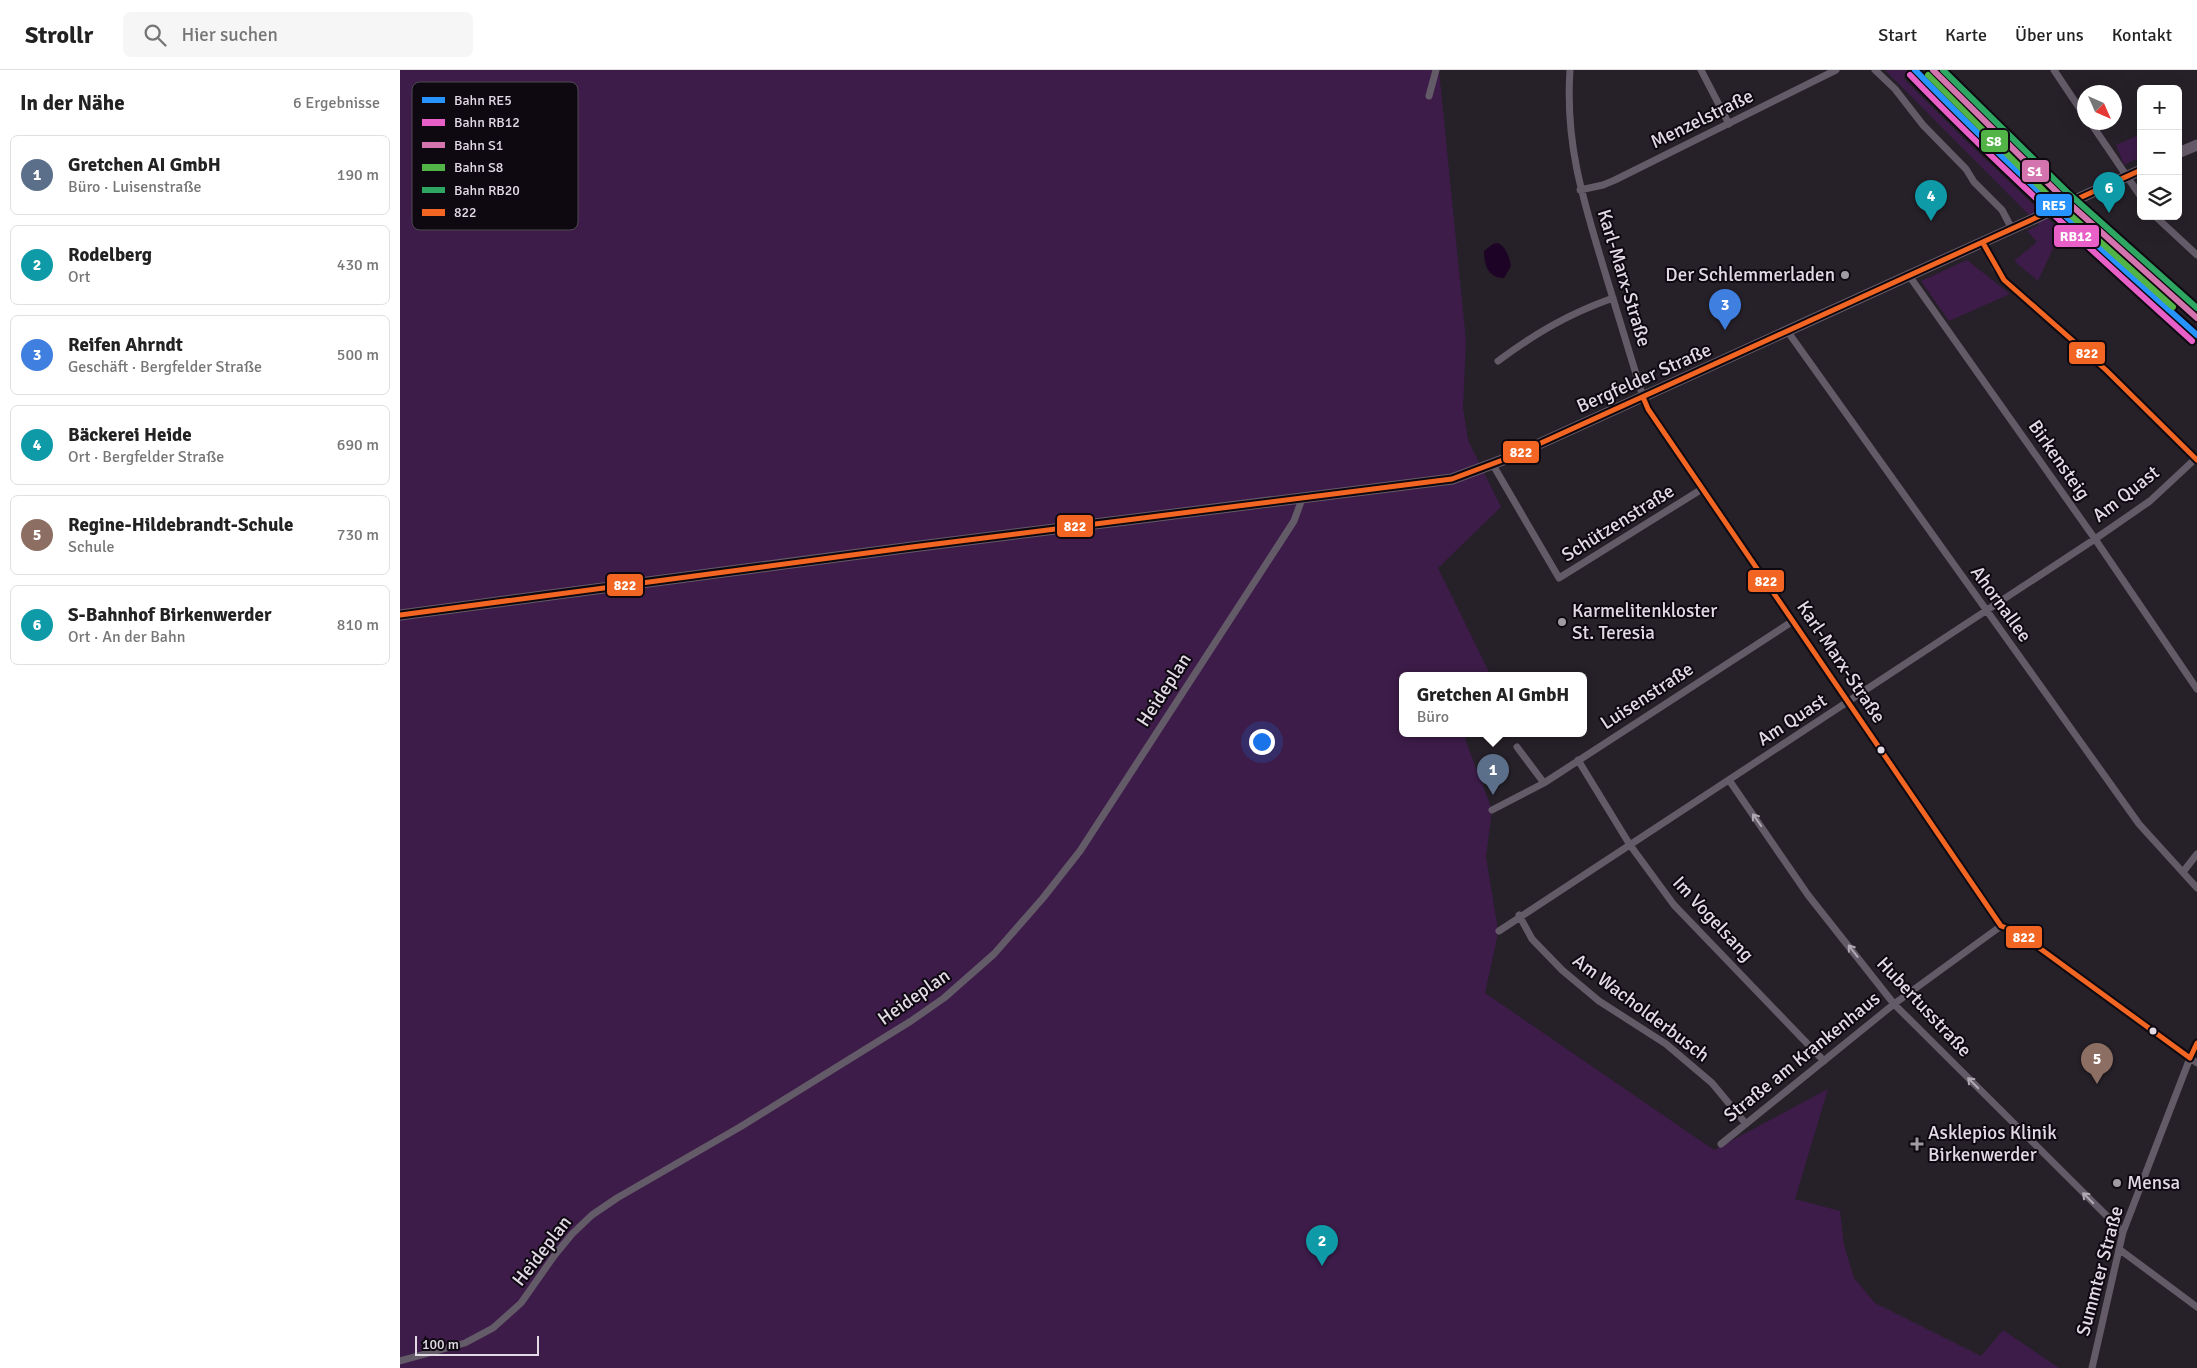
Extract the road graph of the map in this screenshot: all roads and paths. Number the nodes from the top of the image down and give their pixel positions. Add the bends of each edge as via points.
1 (1436, 70) edge
2 (1570, 70) edge
3 (1702, 70) edge
4 (1836, 70) edge
5 (1875, 70) edge
6 (2054, 70) edge
7 (1429, 96) dead end
8 (2077, 104) edge
9 (1729, 124) junction
10 (2095, 130) edge
11 (2197, 145) edge
12 (2182, 151) edge
13 (2137, 172) edge
14 (2127, 177) junction
15 (1580, 190) junction
16 (2137, 191) edge
17 (2159, 220) edge
18 (2012, 229) junction
19 (1983, 243) junction
20 (2197, 255) edge
21 (1910, 277) junction
22 (1613, 298) junction
23 (1788, 332) junction
24 (1498, 361) dead end
25 (1643, 397) junction
26 (2196, 460) edge
27 (1493, 465) junction
28 (1702, 489) junction
29 (1302, 499) junction
30 (2095, 539) junction
31 (1987, 611) junction
32 (403, 615) edge
33 (1793, 621) junction
34 (2197, 689) edge
35 (1848, 702) junction
36 (1517, 747) dead end
37 (1578, 760) junction
38 (1729, 780) junction
39 (1544, 783) junction
40 (1492, 810) dead end
41 (1630, 845) junction
42 (2197, 854) edge
43 (2183, 872) junction
44 (2197, 888) edge
45 (1520, 915) junction
46 (2001, 926) junction
47 (1499, 931) dead end
48 (1894, 1004) junction
49 (2197, 1043) edge
50 (2190, 1058) junction
51 (1824, 1061) junction
52 (2197, 1063) edge
53 (1746, 1124) junction
54 (1721, 1144) dead end
55 (2123, 1232) junction
56 (2119, 1249) junction
57 (2197, 1307) edge
58 (400, 1361) edge
59 (2092, 1368) edge

1 - 7 street
2 - 15 street, Karl-Marx-Straße via 1571,138
3 - 9 street
4 - 9 street, Menzelstraße
5 - 18 street via 2004,212
6 - 8 street
9 - 15 street, Menzelstraße via 1615,180
10 - 14 street
11 - 12 main road
13 - 14 main road, Bergfelder Straße
14 - 16 street
14 - 18 main road, Bergfelder Straße
15 - 22 street, Karl-Marx-Straße
17 - 20 street
18 - 19 main road, Bergfelder Straße
19 - 21 main road, Bergfelder Straße
19 - 26 street via 2004,280 2106,370
21 - 23 main road, Bergfelder Straße
21 - 30 street, Birkensteig
22 - 24 street via 1552,325
22 - 25 street, Karl-Marx-Straße
23 - 25 main road, Bergfelder Straße
23 - 31 street, Ahornallee
25 - 27 main road, Bergfelder Straße
25 - 28 street, Karl-Marx-Straße
26 - 30 street, Am Quast via 2150,500
27 - 28 street, Schützenstraße via 1560,578
27 - 29 main road, Bergfelder Straße via 1436,482
28 - 33 street, Karl-Marx-Straße
29 - 32 main road, Bergfelder Straße
29 - 58 street, Heideplan via 1294,521 1080,851 1043,898 970,977 911,1021 592,1216 554,1256 521,1304 493,1328 466,1343
30 - 31 street, Am Quast
30 - 34 street, Birkensteig
31 - 35 street, Am Quast
31 - 43 street, Ahornallee via 2139,824
33 - 35 street, Karl-Marx-Straße
33 - 37 street, Luisenstraße
35 - 38 street, Am Quast
35 - 46 street, Karl-Marx-Straße
36 - 39 street
37 - 39 street, Luisenstraße
37 - 41 street, Im Vogelsang
38 - 41 street, Am Quast
48 -> 38 street, Hubertusstraße via 1808,895
39 - 40 street, Luisenstraße
41 - 45 street, Am Quast
41 - 51 street, Im Vogelsang via 1674,905
42 - 43 street
43 - 44 street, Ahornallee
45 - 47 street, Am Quast
45 - 53 street, Am Wacholderbusch via 1532,940 1562,970 1599,1001 1666,1044 1712,1083
46 - 48 street, Straße am Krankenhaus
46 - 50 street via 2016,931
48 - 51 street, Straße am Krankenhaus
55 -> 48 street, Hubertusstraße
49 - 50 street, Summter Straße
50 - 52 street
50 - 55 street, Summter Straße
51 - 53 street, Straße am Krankenhaus
53 - 54 street, Straße am Krankenhaus
55 - 56 street, Summter Straße
56 - 57 street
56 - 59 street, Summter Straße

